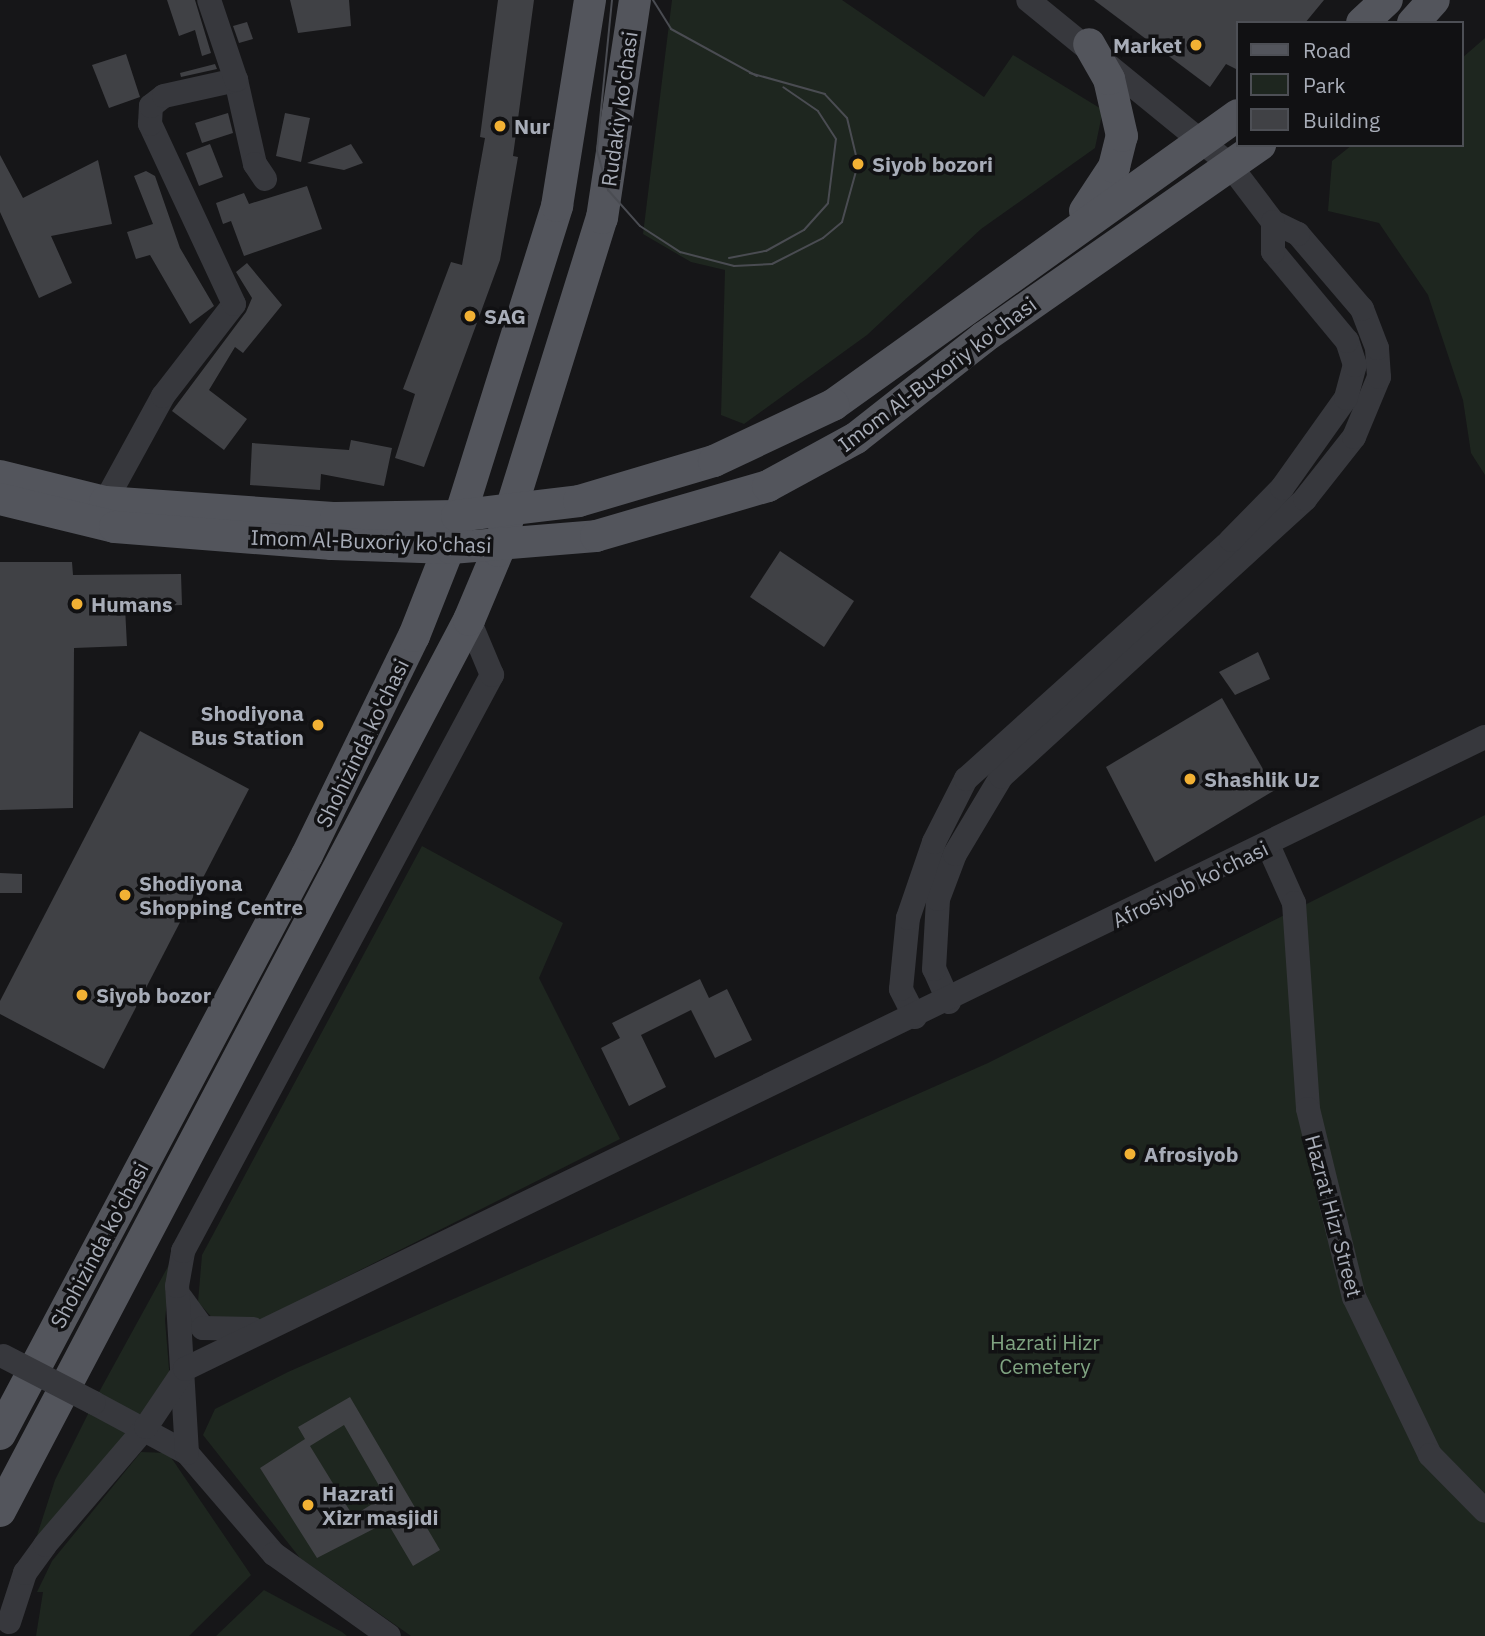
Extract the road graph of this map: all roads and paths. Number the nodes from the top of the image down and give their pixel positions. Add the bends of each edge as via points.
1 (209, 0) edge
2 (590, 0) edge
3 (635, 0) edge
4 (1028, 0) edge
5 (1387, 0) edge
6 (1434, 0) edge
7 (1364, 21) edge
8 (1415, 21) edge
9 (1089, 44) junction
10 (236, 80) junction
11 (1236, 116) edge
12 (1200, 141) junction
13 (1257, 147) edge
14 (1228, 164) junction
15 (265, 179) dead end
16 (557, 206) junction
17 (602, 218) junction
18 (1273, 222) junction
19 (1074, 227) junction
20 (0, 476) edge
21 (0, 499) edge
22 (105, 502) junction
23 (186, 520) junction
24 (334, 531) junction
25 (468, 620) junction
26 (1485, 737) edge
27 (1268, 845) junction
28 (949, 1002) junction
29 (905, 1023) junction
30 (177, 1286) junction
31 (281, 1324) junction
32 (1, 1355) edge
33 (185, 1369) junction
34 (146, 1427) junction
35 (0, 1434) edge
36 (187, 1453) junction
37 (0, 1511) edge
38 (1485, 1511) edge
39 (9, 1622) dead end
40 (389, 1636) edge

1 - 10 street
2 - 16 main road, Shohizinda ko'chasi
3 - 17 main road, Rudakiy ko'chasi
4 - 9 street
5 - 7 main road
6 - 8 main road
9 - 12 street
9 - 19 main road via 1109,79 1122,136 1114,167
10 - 15 street via 255,164
10 - 22 street via 164,96 151,106 150,124 166,166 234,304 163,396
11 - 12 main road, Imom Al-Buxoriy ko'chasi
12 - 14 street
12 - 19 main road, Imom Al-Buxoriy ko'chasi
13 - 14 main road, Imom Al-Buxoriy ko'chasi
14 - 18 street
14 - 24 main road, Imom Al-Buxoriy ko'chasi, bridge via 984,338 856,438 768,486 596,537 451,548
16 - 17 main road
16 - 35 main road, Shohizinda ko'chasi via 455,532 414,636 307,855
17 - 25 main road, Shohizinda ko'chasi via 526,477
18 - 28 street via 1298,234 1362,309 1377,348 1379,377 1371,405 1305,499 1001,777 955,854 938,899 933,969
18 - 29 street via 1273,251 1347,341 1355,365 1346,398 1282,488 1231,540 966,779 934,842 908,918 901,989
19 - 24 main road, Imom Al-Buxoriy ko'chasi, bridge via 834,405 714,461 579,501
20 - 22 main road, Imom Al-Buxoriy ko'chasi
21 - 23 main road, Imom Al-Buxoriy ko'chasi via 115,527
22 - 23 main road, Imom Al-Buxoriy ko'chasi
23 - 24 main road, Imom Al-Buxoriy ko'chasi
25 - 30 street via 492,675 295,1031 183,1251
25 - 37 main road, Shohizinda ko'chasi
26 - 27 street, Afrosiyob ko'chasi
27 - 28 street, Afrosiyob ko'chasi
27 - 38 street, Hazrat Hizr Street via 1294,903 1308,1109 1354,1297 1430,1455
28 - 29 street, Afrosiyob ko'chasi
29 - 31 street, Afrosiyob ko'chasi
30 - 31 street via 193,1321 212,1332
30 - 33 street
31 - 33 street, Afrosiyob ko'chasi
32 - 34 street, bridge
33 - 34 street
33 - 36 street
34 - 36 street
34 - 39 street via 25,1573
36 - 40 street via 274,1554

